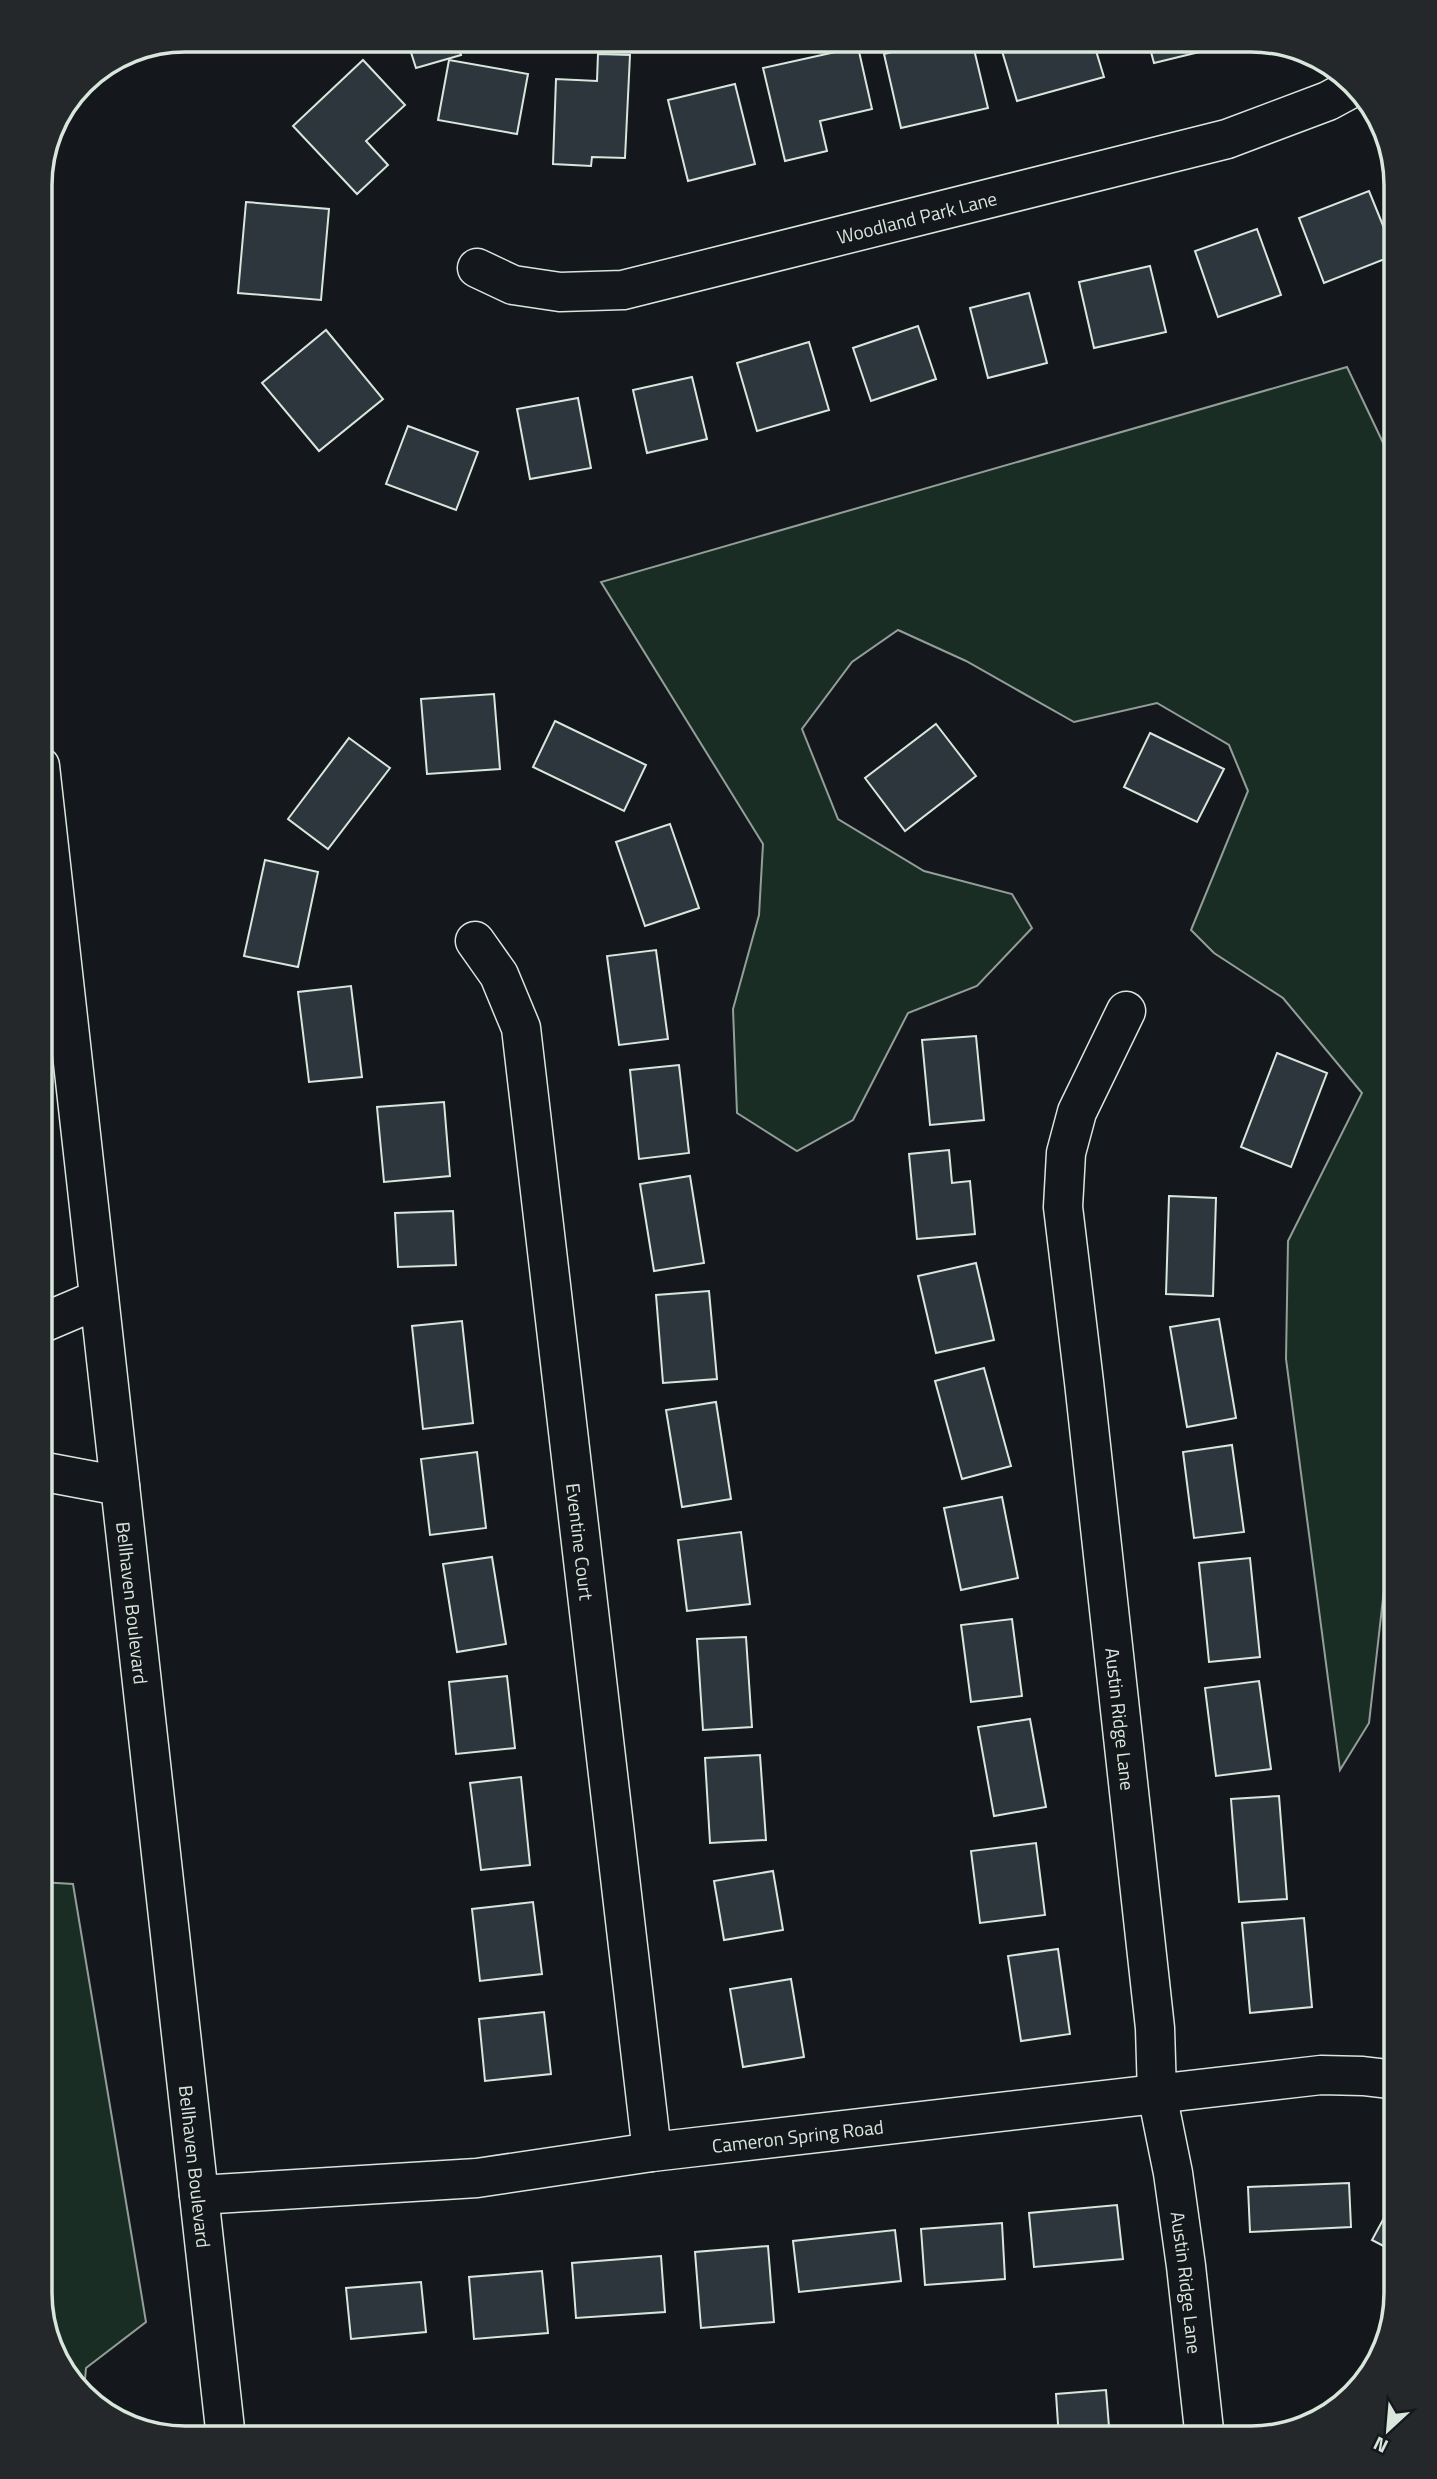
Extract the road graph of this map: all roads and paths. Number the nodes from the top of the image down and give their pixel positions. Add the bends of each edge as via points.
1 (1345, 92) edge
2 (477, 268) dead end
3 (53, 880) edge
4 (475, 941) dead end
5 (1126, 1011) dead end
6 (99, 1299) junction
7 (52, 1319) edge
8 (52, 1473) edge
9 (120, 1486) junction
10 (1384, 2079) edge
11 (1157, 2094) junction
12 (652, 2152) junction
13 (199, 2195) junction
14 (225, 2426) edge
15 (1204, 2426) edge

1 - 2 street, Woodland Park Lane via 1227,139 623,290 560,292 513,285
3 - 6 street, Bellhaven Boulevard
4 - 12 street, Eventine Court via 499,975 521,1028
5 - 11 street, Austin Ridge Lane via 1077,1112 1066,1153 1063,1207 1154,2015
6 - 7 street
6 - 9 street, Bellhaven Boulevard
8 - 9 street
9 - 13 street, Bellhaven Boulevard
10 - 11 street, Cameron Spring Road via 1321,2075
11 - 12 street, Cameron Spring Road
11 - 15 street, Austin Ridge Lane via 1173,2173
12 - 13 street, Cameron Spring Road via 477,2178
13 - 14 street, Bellhaven Boulevard

